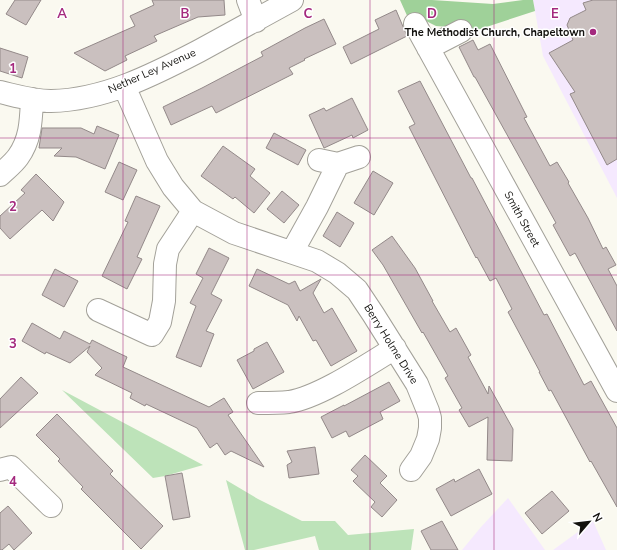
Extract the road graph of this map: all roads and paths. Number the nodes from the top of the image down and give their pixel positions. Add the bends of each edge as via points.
1 (248, 0) edge
2 (292, 0) edge
3 (256, 21) junction
4 (415, 24) dead end
5 (461, 31) dead end
6 (428, 48) junction
7 (124, 86) junction
8 (0, 92) edge
9 (32, 99) junction
10 (359, 157) dead end
11 (0, 175) edge
12 (193, 211) junction
13 (292, 252) junction
14 (98, 310) dead end
15 (395, 348) junction
16 (617, 391) edge
17 (258, 403) dead end
18 (0, 470) edge
19 (411, 470) dead end
20 (51, 506) dead end

1 - 3 street
2 - 3 street, Nether Ley Avenue
3 - 7 street, Nether Ley Avenue
4 - 6 street, Smith Street
5 - 6 street
6 - 16 street, Smith Street
7 - 9 street, Nether Ley Avenue via 74,99
7 - 12 street, Berry Holme Drive via 156,161
8 - 9 street, Nether Ley Avenue
9 - 11 street via 31,127 26,144 18,158
10 - 13 street via 329,162 317,207
12 - 13 street, Berry Holme Drive via 234,233
12 - 14 street via 168,249 164,302 160,322 152,335
13 - 15 street, Berry Holme Drive via 317,261 337,273 357,290
15 - 17 street via 327,388 305,397 289,402
15 - 19 street, Berry Holme Drive via 417,384 430,418 428,439 421,456
18 - 20 street via 11,467

